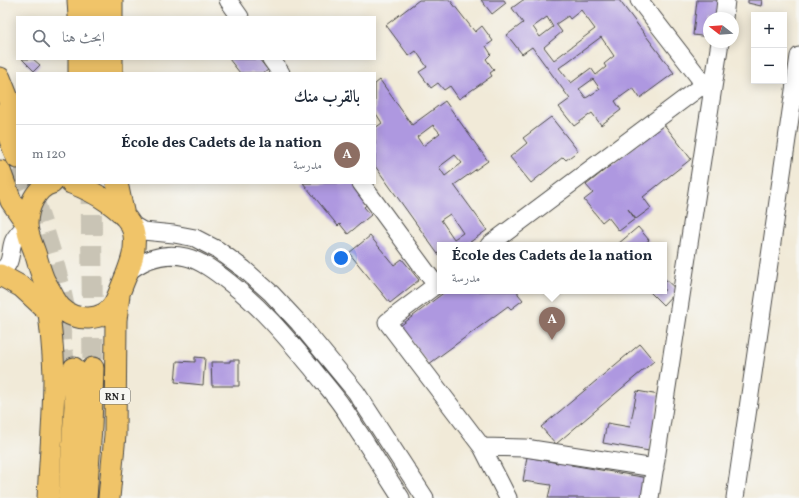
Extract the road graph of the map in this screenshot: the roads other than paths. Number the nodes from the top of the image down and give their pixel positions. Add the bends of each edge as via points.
1 (78, 0) edge
2 (90, 0) edge
3 (96, 0) edge
4 (112, 0) edge
5 (228, 0) edge
6 (639, 0) edge
7 (726, 0) edge
8 (725, 12) edge
9 (78, 16) edge
10 (90, 16) edge
11 (97, 16) edge
12 (112, 16) edge
13 (239, 16) edge
14 (718, 48) edge
15 (799, 56) edge
16 (79, 60) edge
17 (90, 60) edge
18 (97, 60) edge
19 (112, 60) edge
20 (272, 60) edge
21 (79, 72) edge
22 (90, 72) edge
23 (97, 72) edge
24 (112, 72) edge
25 (280, 72) edge
26 (708, 89) junction
27 (7, 92) edge
28 (0, 114) edge
29 (16, 118) edge
30 (0, 140) edge
31 (7, 173) edge
32 (48, 184) edge
33 (73, 184) edge
34 (117, 184) edge
35 (362, 184) edge
36 (128, 220) junction
37 (27, 224) junction
38 (493, 242) edge
39 (0, 271) edge
40 (127, 273) junction
41 (0, 275) edge
42 (45, 281) junction
43 (437, 282) edge
44 (437, 284) edge
45 (119, 294) junction
46 (50, 313) junction
47 (84, 368) junction
48 (482, 447) junction
49 (655, 468) junction
50 (48, 498) edge
51 (62, 498) edge
52 (69, 498) edge
53 (86, 498) edge
54 (97, 498) edge
55 (109, 498) edge
56 (401, 498) edge
57 (425, 498) edge
58 (508, 498) edge
59 (650, 498) edge
60 (735, 498) edge

1 - 9 main road
2 - 10 main road
3 - 11 main road
4 - 12 main road
5 - 13 street
6 - 26 street
7 - 8 street
14 - 26 street
15 - 60 street
16 - 21 main road
17 - 22 main road
18 - 23 main road
19 - 24 main road
20 - 25 street
26 - 38 street
26 - 49 street
27 - 29 main road
28 - 31 main road
30 - 31 main road
31 - 37 main road via 11,201
32 - 37 main road via 39,190 33,200
33 - 36 main road via 104,199
34 - 36 main road
35 - 43 street
36 - 40 main road via 134,234 134,247
36 - 57 street via 143,231 195,238 218,250 271,293 356,392
37 - 39 street via 12,243 7,266
37 - 42 main road via 28,235
40 - 45 main road
40 - 56 street via 135,266 155,257 176,256 202,264 240,291 293,345 342,406
41 - 46 main road via 22,287
42 - 45 main road via 60,307 80,318 97,317 106,312
42 - 46 main road
44 - 48 street via 387,322
45 - 55 main road, RN 1 via 116,320 115,435
46 - 50 main road via 54,407
47 - 51 main road via 67,408
47 - 52 main road via 75,406
47 - 53 main road via 91,428
47 - 54 main road via 102,408
48 - 49 street via 525,448
48 - 58 street
49 - 59 street

